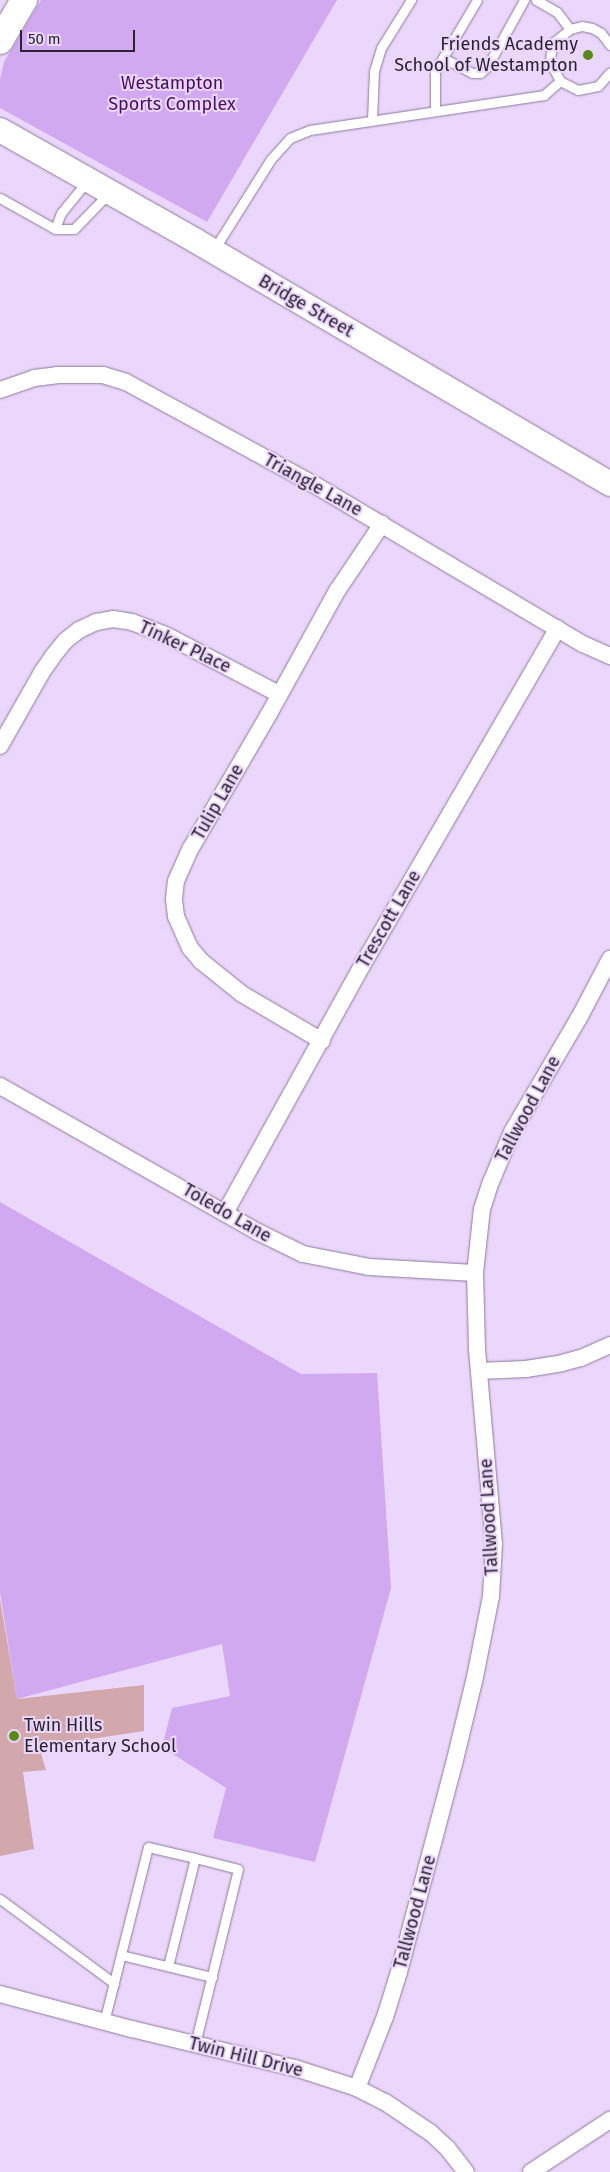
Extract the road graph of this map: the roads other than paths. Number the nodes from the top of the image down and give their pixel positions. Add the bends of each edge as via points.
1 (24, 0) edge
2 (411, 0) edge
3 (477, 0) edge
4 (524, 0) edge
5 (536, 0) edge
6 (570, 29) junction
7 (0, 41) edge
8 (610, 45) edge
9 (443, 58) junction
10 (610, 72) edge
11 (560, 81) junction
12 (435, 111) junction
13 (372, 120) junction
14 (0, 130) edge
15 (88, 180) junction
16 (110, 192) junction
17 (0, 198) edge
18 (55, 229) junction
19 (213, 251) junction
20 (0, 390) edge
21 (610, 484) edge
22 (382, 524) junction
23 (558, 628) junction
24 (610, 656) edge
25 (279, 694) junction
26 (0, 746) edge
27 (610, 959) edge
28 (322, 1041) junction
29 (0, 1086) edge
30 (225, 1212) junction
31 (475, 1273) junction
32 (610, 1345) edge
33 (480, 1370) junction
34 (195, 1858) junction
35 (0, 1899) edge
36 (121, 1955) junction
37 (168, 1966) junction
38 (212, 1977) junction
39 (114, 1983) junction
40 (0, 1994) edge
41 (104, 2022) junction
42 (195, 2044) junction
43 (357, 2088) junction
44 (610, 2120) edge
45 (466, 2172) edge
46 (531, 2172) edge

1 - 7 main road
2 - 13 lane via 381,48 374,71
3 - 9 lane
4 - 9 lane via 487,67 480,73 472,73
5 - 6 lane via 557,12
6 - 8 lane via 592,28 601,33
6 - 11 lane via 554,42 550,52 553,73
9 - 12 lane via 434,71
10 - 11 lane via 598,86 588,89 578,90
11 - 12 lane via 544,95
12 - 13 lane
13 - 19 lane via 310,130 290,138 271,159
14 - 15 main road, Bridge Street
15 - 16 main road, Bridge Street
15 - 18 lane via 61,212
16 - 18 lane via 74,229
16 - 19 main road, Bridge Street
17 - 18 lane
19 - 21 main road, Bridge Street
20 - 22 street, Triangle Lane via 34,378 57,375 102,376 126,382
22 - 23 street, Triangle Lane
22 - 25 street, Tulip Lane via 337,591
23 - 24 street, Triangle Lane
23 - 28 street, Trescott Lane
25 - 26 street, Tinker Place via 166,635 132,622 113,619 96,622 64,641 42,672
25 - 28 street, Tulip Lane via 191,848 176,882 176,916 190,948 201,961 242,994
27 - 31 street, Tallwood Lane via 501,1157 482,1209
28 - 30 street, Trescott Lane
29 - 30 street, Toledo Lane
30 - 31 street, Toledo Lane via 281,1244 326,1260 369,1267
31 - 33 street, Tallwood Lane
32 - 33 street via 562,1363
33 - 43 street, Tallwood Lane via 495,1570 487,1622 452,1774 399,1972
34 - 36 lane via 148,1847
34 - 37 lane
34 - 38 lane via 238,1869
35 - 39 lane
36 - 37 lane
36 - 39 lane
37 - 38 lane
38 - 42 lane
39 - 41 lane
40 - 41 street, Twin Hill Drive
41 - 42 street, Twin Hill Drive
42 - 43 street, Twin Hill Drive via 295,2068
43 - 45 street, Twin Hill Drive via 394,2107 431,2133
44 - 46 street

